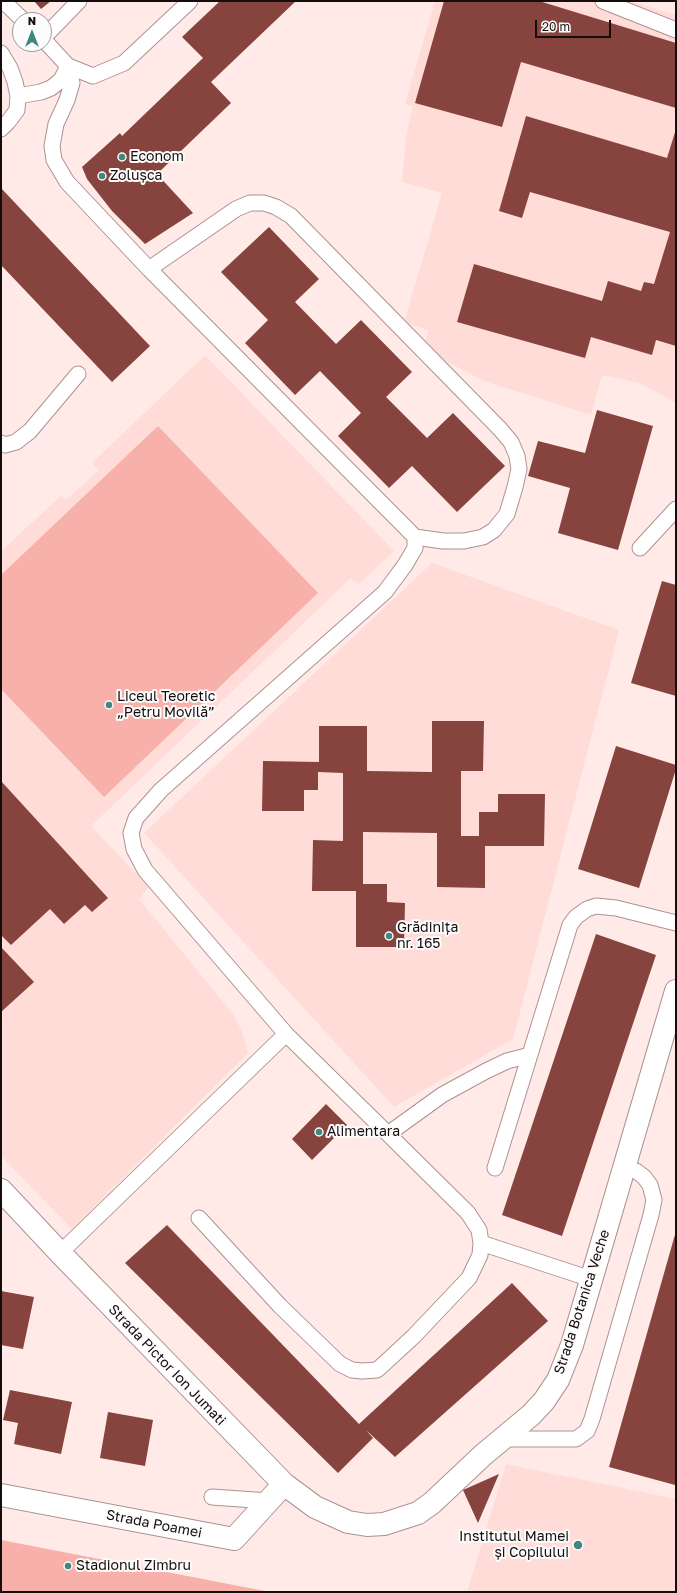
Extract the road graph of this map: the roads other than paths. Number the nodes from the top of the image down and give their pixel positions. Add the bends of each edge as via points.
1 (3, 1) edge
2 (79, 1) edge
3 (190, 1) edge
4 (603, 1) edge
5 (15, 12) edge
6 (52, 28) edge
7 (676, 30) edge
8 (52, 49) edge
9 (1, 53) edge
10 (68, 66) junction
11 (18, 96) junction
12 (1, 129) edge
13 (149, 269) junction
14 (78, 374) dead end
15 (1, 443) edge
16 (676, 509) edge
17 (415, 537) junction
18 (640, 548) dead end
19 (676, 923) edge
20 (676, 991) edge
21 (286, 1034) junction
22 (530, 1055) junction
23 (388, 1134) junction
24 (624, 1167) junction
25 (495, 1168) dead end
26 (1, 1190) edge
27 (199, 1218) dead end
28 (481, 1243) junction
29 (60, 1253) junction
30 (591, 1280) junction
31 (502, 1439) junction
32 (284, 1484) junction
33 (1, 1495) edge
34 (212, 1497) dead end
35 (269, 1501) junction
36 (348, 1522) joint

1 - 5 lane
2 - 6 lane
3 - 10 lane via 124,63 93,76
4 - 7 lane
8 - 10 lane
9 - 11 lane via 12,75
10 - 11 lane via 61,80 51,88
10 - 13 lane via 72,83 56,124 52,146 54,160 67,182
11 - 12 lane via 17,110
13 - 17 lane
13 - 17 lane via 250,202 276,207 291,216 500,428 511,442 517,456 515,487 507,514 494,530 483,537 464,541
14 - 15 lane via 30,432 16,442
16 - 18 lane
17 - 21 lane via 415,548 386,592 161,790 136,818 131,833 134,849 145,870
19 - 22 lane via 616,908 596,906 576,917 570,925
20 - 24 street, Strada Botanica Veche
21 - 23 lane
21 - 29 lane
22 - 23 lane via 486,1071 442,1095
22 - 25 lane
23 - 28 lane via 468,1213 479,1230
24 - 30 street, Strada Botanica Veche
24 - 31 lane via 644,1177 650,1185 654,1200 587,1431 576,1439
26 - 29 street, Strada Pictor Ion Jumati
27 - 28 lane via 280,1306 340,1364 352,1370 362,1371 377,1370 414,1336 469,1278 480,1255
28 - 30 lane
29 - 32 street, Strada Pictor Ion Jumati
30 - 31 street, Strada Botanica Veche via 572,1345 558,1380 531,1415
31 - 36 street, Strada Botanica Veche via 418,1514 384,1524
32 - 35 street, Strada Poamei
32 - 36 street, Strada Pictor Ion Jumati via 315,1507
33 - 35 street, Strada Poamei via 234,1539
34 - 35 lane

